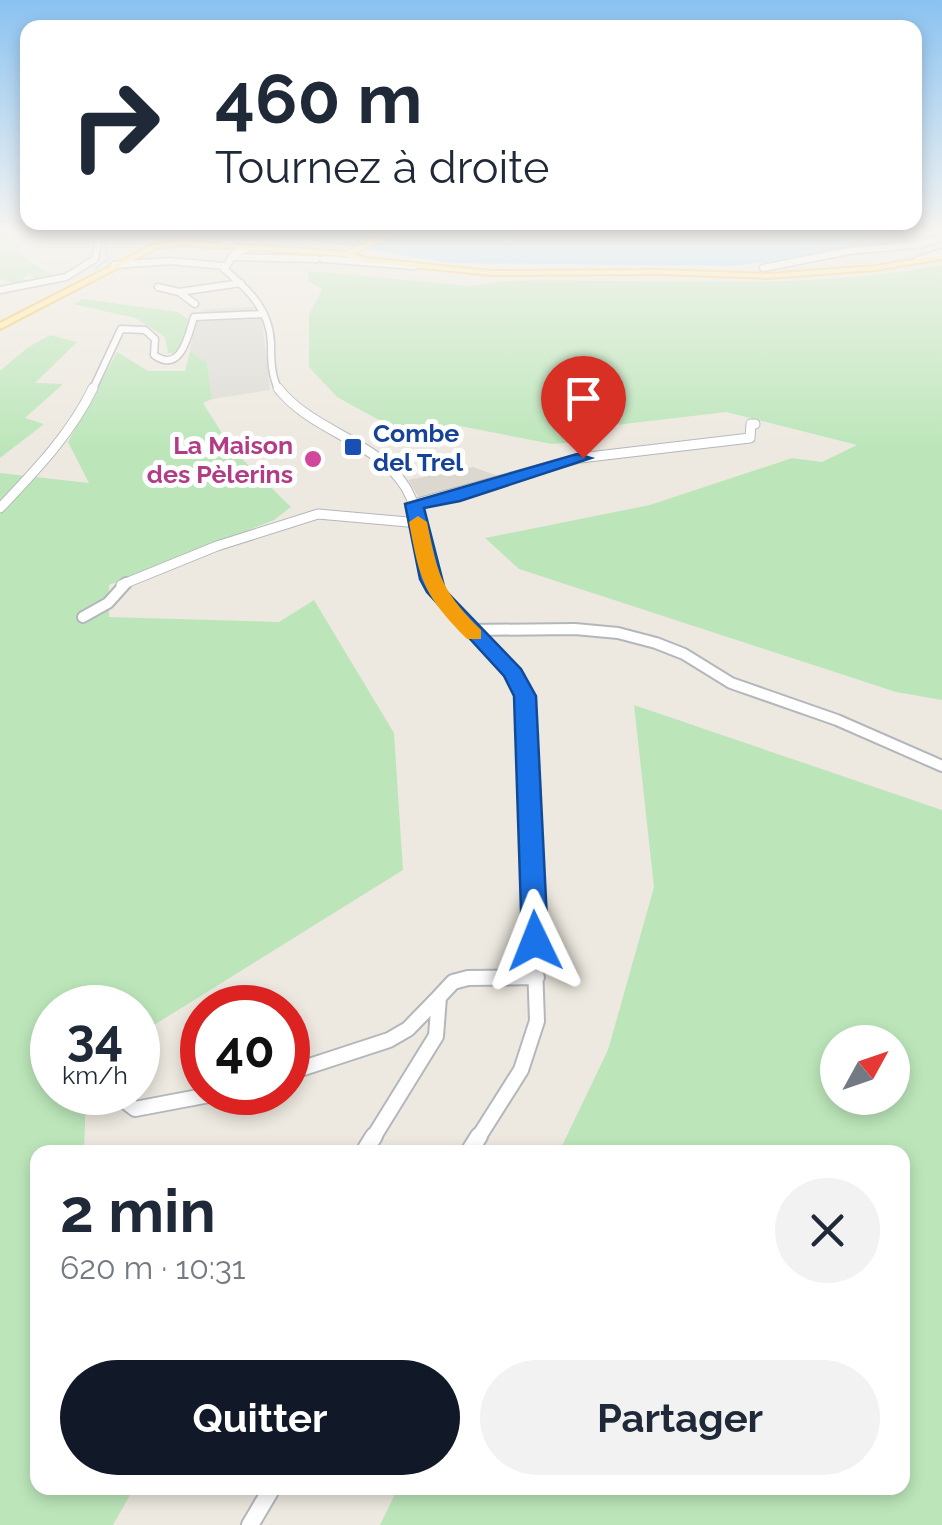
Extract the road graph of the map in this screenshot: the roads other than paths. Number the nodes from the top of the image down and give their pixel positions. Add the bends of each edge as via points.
1 (37, 306) edge
2 (258, 306) edge
3 (264, 314) junction
4 (0, 326) edge
5 (755, 424) dead end
6 (414, 504) junction
7 (0, 508) edge
8 (418, 523) junction
9 (83, 618) dead end
10 (469, 630) junction
11 (942, 766) edge
12 (537, 977) junction
13 (439, 997) junction
14 (310, 1066) edge
15 (368, 1145) edge
16 (474, 1145) edge
17 (268, 1495) edge
18 (250, 1525) edge

1 - 4 main road
2 - 3 street
3 - 6 street via 274,381 287,398 386,466
3 - 7 street via 194,316 182,354 166,360 154,355 151,333 121,329 80,416
5 - 6 street via 750,438 621,450
6 - 8 street
8 - 9 street via 328,514 295,520 122,584
8 - 10 street via 430,579
10 - 11 street via 575,629 637,638 684,654 730,683
10 - 12 street via 514,674 525,696
12 - 13 street via 468,978
12 - 16 street via 537,1021 521,1070
13 - 14 street via 389,1040
13 - 15 street via 436,1036
17 - 18 street

